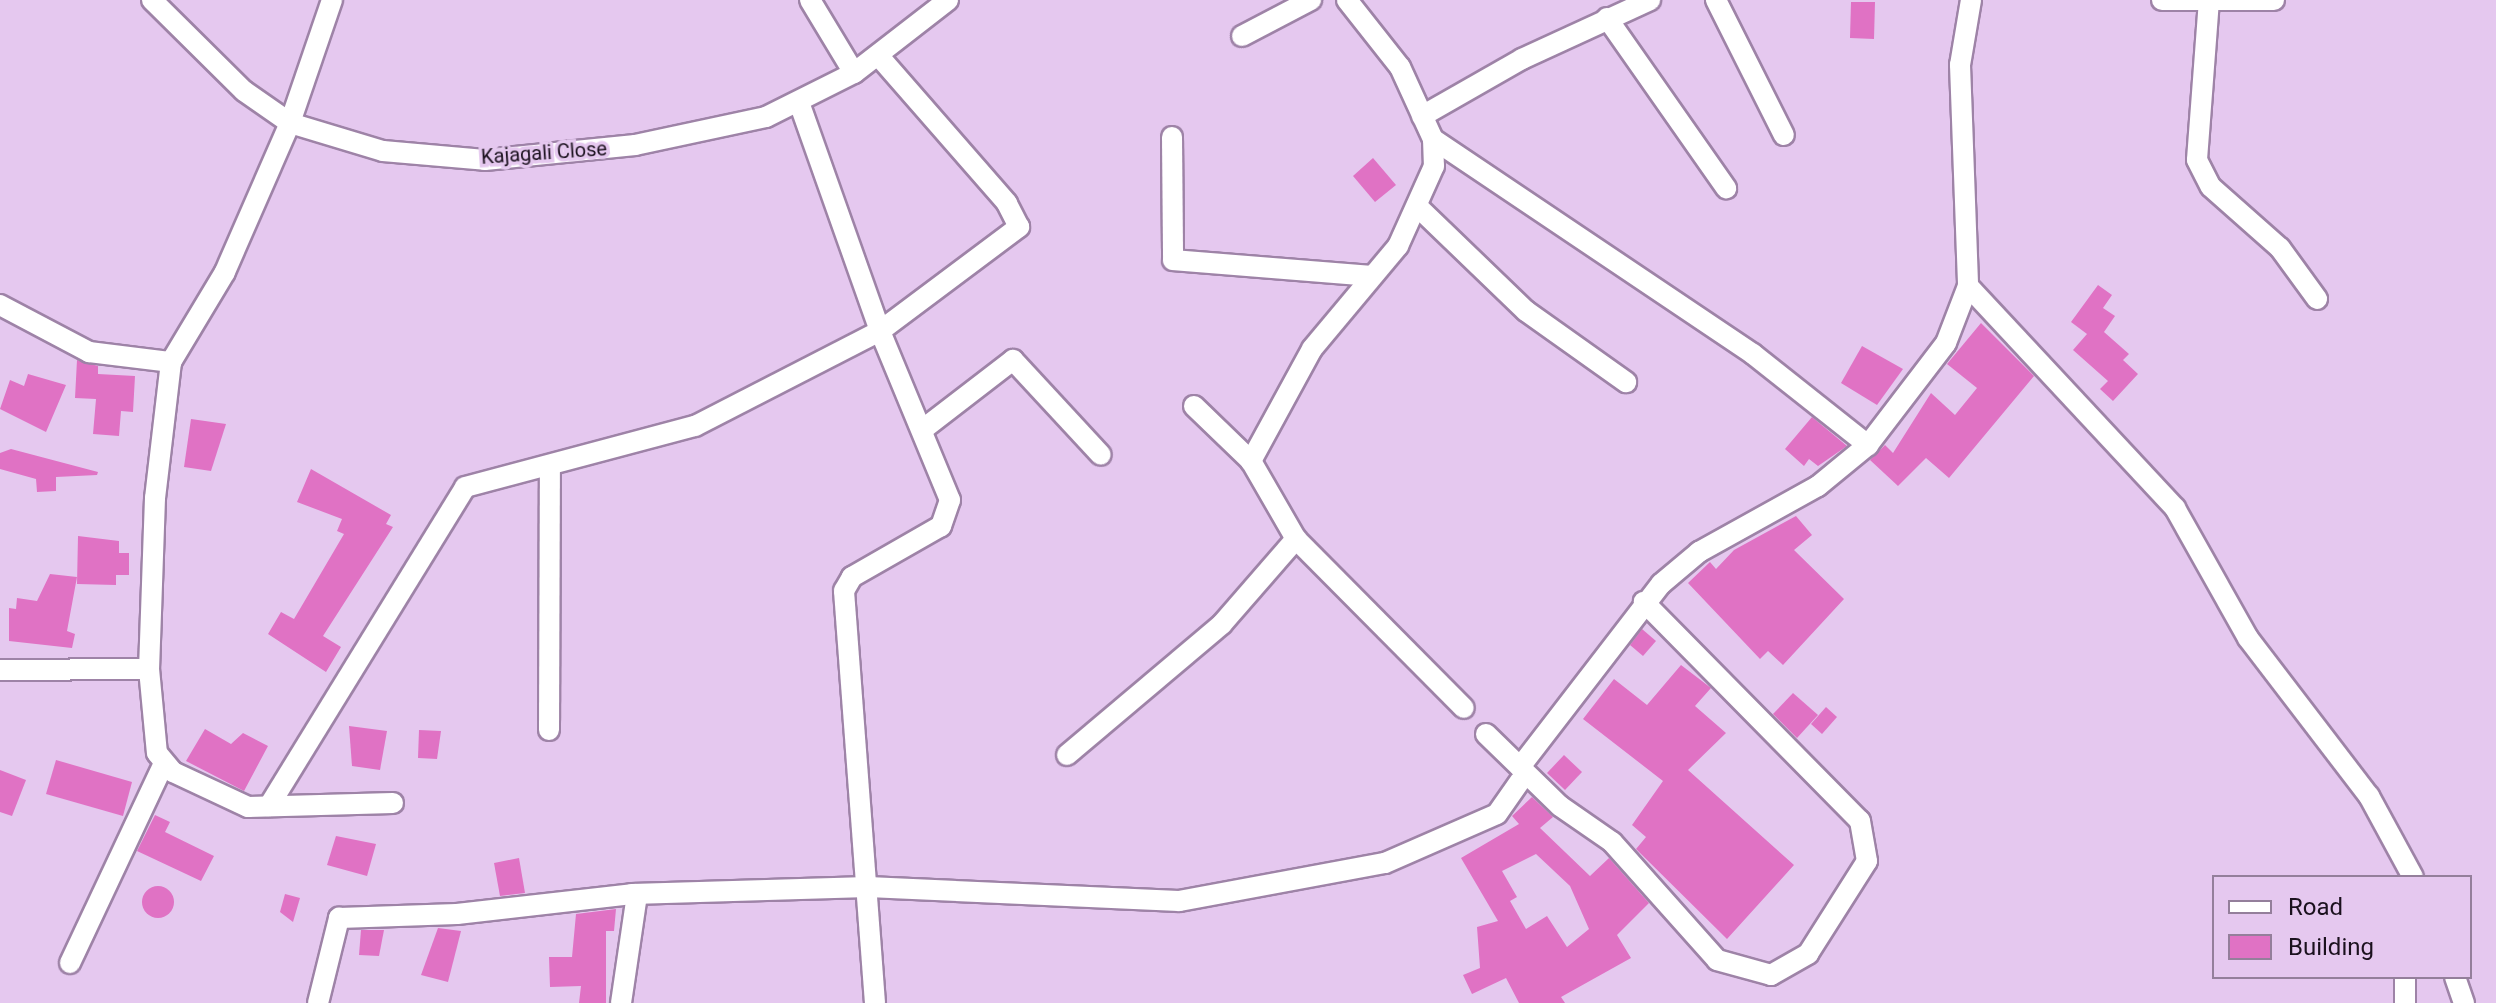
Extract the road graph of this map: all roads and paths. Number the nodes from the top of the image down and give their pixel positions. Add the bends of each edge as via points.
1 (152, 0) edge
2 (332, 0) edge
3 (810, 0) edge
4 (948, 0) edge
5 (1311, 0) edge
6 (1347, 0) edge
7 (1650, 0) edge
8 (1716, 0) edge
9 (1971, 0) edge
10 (2162, 0) edge
11 (2274, 0) edge
12 (2210, 2) edge
13 (1607, 18) junction
14 (1242, 36) dead end
15 (878, 55) junction
16 (854, 73) junction
17 (800, 105) junction
18 (1422, 116) junction
19 (290, 123) junction
20 (1784, 135) dead end
21 (1172, 137) dead end
22 (1433, 139) junction
23 (1726, 188) dead end
24 (1420, 209) junction
25 (1371, 276) junction
26 (1968, 286) junction
27 (2317, 299) dead end
28 (0, 305) edge
29 (880, 331) junction
30 (171, 362) junction
31 (1626, 382) dead end
32 (1194, 406) dead end
33 (922, 430) junction
34 (1868, 445) junction
35 (1101, 455) dead end
36 (1251, 461) junction
37 (550, 469) junction
38 (1296, 539) junction
39 (1644, 602) junction
40 (149, 669) junction
41 (0, 670) edge
42 (1464, 708) dead end
43 (549, 730) dead end
44 (1486, 734) dead end
45 (1067, 755) dead end
46 (163, 765) junction
47 (1520, 774) junction
48 (393, 803) dead end
49 (269, 806) junction
50 (2409, 872) edge
51 (868, 887) junction
52 (637, 894) junction
53 (70, 963) dead end
54 (2405, 979) edge
55 (2456, 979) edge
56 (318, 1003) edge
57 (621, 1003) edge
58 (875, 1003) edge
59 (2405, 1003) edge
60 (2464, 1003) edge

1 - 19 street, Kajagali Close via 244,91
2 - 19 street
3 - 16 street
4 - 15 street, Kajagali Close
5 - 14 street
6 - 18 street via 1400,67
7 - 13 street
8 - 20 street
9 - 26 street via 1960,65
10 - 12 street
11 - 12 street
12 - 27 street via 2197,160 2211,187 2280,248
13 - 18 street
13 - 23 street
15 - 16 street, Kajagali Close
15 - 29 street via 1007,203 1019,227
16 - 17 street, Kajagali Close
17 - 19 street, Kajagali Close via 712,132 485,160 383,151
17 - 29 street
18 - 22 street
19 - 30 street via 225,272
21 - 25 street via 1173,260
22 - 24 street
22 - 34 street via 1753,354
24 - 25 street
24 - 31 street via 1526,311
25 - 36 street via 1312,349
26 - 34 street via 1946,343
26 - 50 street via 2175,508 2248,638 2369,796
28 - 30 street via 89,352
29 - 33 street
29 - 37 street via 695,426
30 - 40 street via 155,498
32 - 36 street
33 - 35 street via 1013,360
33 - 51 street via 951,513 941,526 852,577 844,591
34 - 39 street via 1818,486 1699,552
36 - 38 street
37 - 43 street
37 - 49 street via 476,480 455,497
38 - 42 street
38 - 45 street via 1222,624
39 - 47 street
39 - 47 street via 1860,821 1867,861 1808,954 1771,975 1717,960 1612,842
40 - 41 street
40 - 46 street
44 - 47 street
46 - 49 street via 248,807
46 - 53 street
47 - 51 street via 1497,814 1426,847 1240,894 1120,904
48 - 49 street
51 - 52 street
51 - 58 street
52 - 56 street via 457,914 339,918
52 - 57 street
54 - 59 street
55 - 60 street

